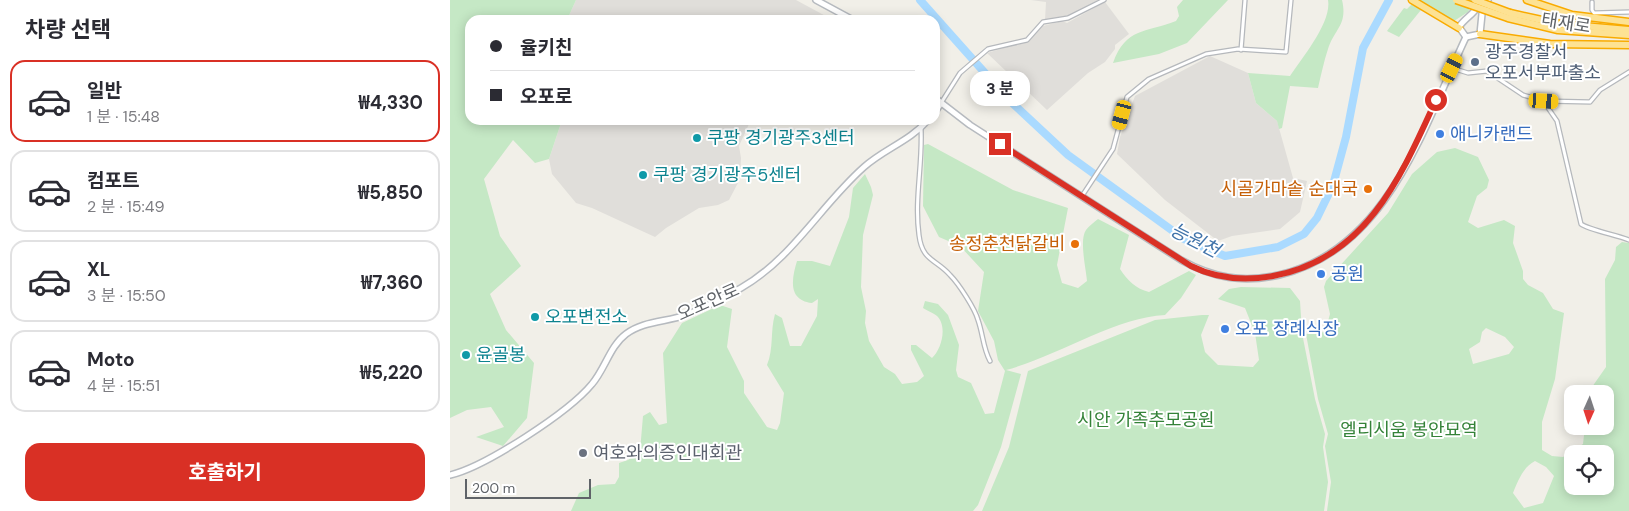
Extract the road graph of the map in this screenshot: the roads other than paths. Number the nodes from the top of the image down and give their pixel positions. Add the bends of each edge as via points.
1 (816, 0) edge
2 (1104, 0) edge
3 (1245, 0) edge
4 (1291, 0) edge
5 (1412, 0) edge
6 (1456, 0) edge
7 (1475, 0) edge
8 (1480, 0) edge
9 (1488, 0) edge
10 (1527, 0) edge
11 (1592, 2) dead end
12 (1629, 12) edge
13 (844, 15) edge
14 (1509, 15) junction
15 (1629, 22) edge
16 (1459, 28) junction
17 (1629, 30) edge
18 (1480, 34) junction
19 (1629, 35) edge
20 (1466, 37) junction
21 (1629, 45) edge
22 (1241, 50) junction
23 (1452, 68) junction
24 (1629, 72) edge
25 (1544, 101) junction
26 (941, 103) joint
27 (924, 125) edge
28 (921, 128) junction
29 (1081, 198) junction
30 (1629, 240) edge
31 (990, 360) dead end
32 (450, 475) edge

1 - 13 street
2 - 26 street via 1068,18 1043,22 1027,40 988,49 960,73
3 - 22 street
4 - 22 street via 1286,52
5 - 16 highway
6 - 14 highway, bridge
7 - 14 highway, 태재로, bridge
8 - 16 street via 1473,15
9 - 18 street via 1482,14
10 - 15 highway via 1572,15
11 - 12 street via 1594,13
14 - 17 highway, 태재로 via 1560,24
14 - 19 highway, 태재로 via 1558,30
16 - 20 street
18 - 20 street
18 - 21 highway via 1550,44
20 - 23 street
22 - 29 street via 1206,54 1149,79 1127,97 1113,149
23 - 25 street via 1468,73 1487,72 1524,95
23 - 29 street via 1403,172 1385,200 1341,247 1300,269 1246,279 1206,273
24 - 25 street via 1600,90 1590,102
25 - 30 street via 1557,121 1581,224
26 - 29 street
27 - 28 street, 오포안로
28 - 31 street via 919,236 924,255 950,274 964,295 978,319
28 - 32 street, 오포안로 via 865,166 791,248 760,275 695,311 633,329 618,342 592,385 566,409 479,465

